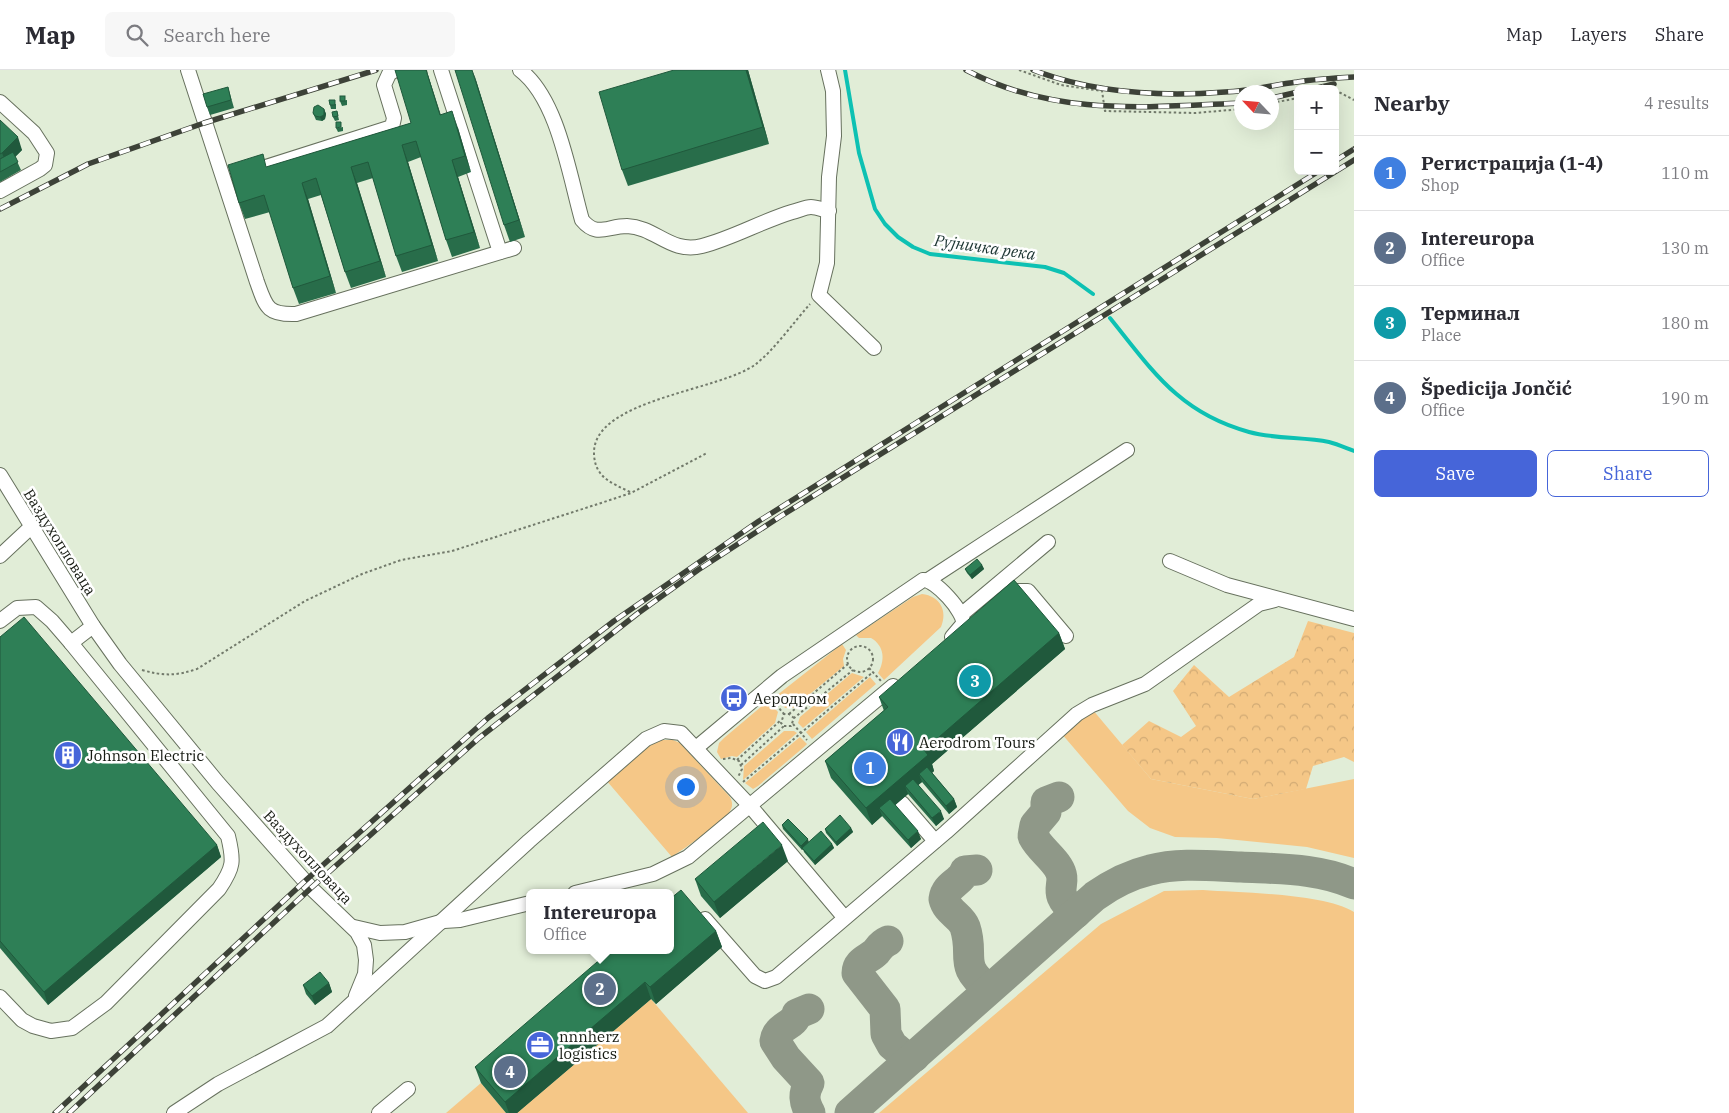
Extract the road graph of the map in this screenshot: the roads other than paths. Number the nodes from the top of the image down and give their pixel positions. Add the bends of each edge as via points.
1 (188, 70) edge
2 (395, 70) edge
3 (441, 70) edge
4 (520, 70) edge
5 (828, 70) edge
6 (0, 102) edge
7 (223, 180) junction
8 (0, 191) edge
9 (829, 211) junction
10 (514, 248) dead end
11 (500, 252) junction
12 (874, 348) dead end
13 (1127, 450) dead end
14 (0, 475) edge
15 (31, 527) junction
16 (1048, 542) dead end
17 (0, 556) edge
18 (1170, 561) dead end
19 (928, 580) junction
20 (1275, 600) junction
21 (996, 608) edge
22 (5, 617) edge
23 (1354, 619) edge
24 (968, 620) junction
25 (93, 626) junction
26 (1066, 636) dead end
27 (71, 643) junction
28 (941, 646) edge
29 (904, 677) edge
30 (696, 748) junction
31 (902, 803) dead end
32 (751, 807) junction
33 (935, 841) junction
34 (592, 889) edge
35 (526, 905) edge
36 (694, 907) edge
37 (844, 917) junction
38 (444, 921) junction
39 (354, 928) junction
40 (0, 996) edge
41 (354, 1002) junction
42 (408, 1089) dead end
43 (174, 1113) edge
44 (379, 1113) edge

1 - 7 street
2 - 7 street via 384,85 394,118 392,127
3 - 11 street
4 - 9 street via 540,89 552,113 582,220 589,228 599,230 627,226 645,229 682,248 702,246 810,207
5 - 9 street via 833,91 834,136
6 - 8 street via 34,133 47,153 40,169
7 - 11 street via 264,303 272,312 281,315 296,314
9 - 12 street via 827,263 819,295
10 - 11 street
13 - 19 street
14 - 15 street, Ваздухопловаца
15 - 17 street
15 - 25 street, Ваздухопловаца
16 - 24 street
18 - 20 street via 1227,585
19 - 24 street
19 - 30 street via 911,588 782,676
20 - 23 street
20 - 33 street via 1252,609 1146,684 1077,714
21 - 26 street via 1016,591 1026,590
22 - 27 street via 24,606 36,607
24 - 28 street
25 - 27 street
25 - 39 street, Ваздухопловаца via 199,761 311,888
27 - 40 street via 228,836 231,872 219,889 106,1003 72,1028 52,1031 33,1026 22,1020
29 - 32 street
30 - 32 street
30 - 38 street via 681,733 670,730 646,739 529,841
31 - 33 street
32 - 34 street via 688,857 664,870
32 - 37 street
33 - 37 street
35 - 38 street
36 - 37 street via 755,976 765,981 776,977
38 - 39 street via 392,934
38 - 41 street
39 - 41 street, Ваздухопловаца via 364,945 366,960 365,974
41 - 43 street via 327,1026 226,1080
42 - 44 street

